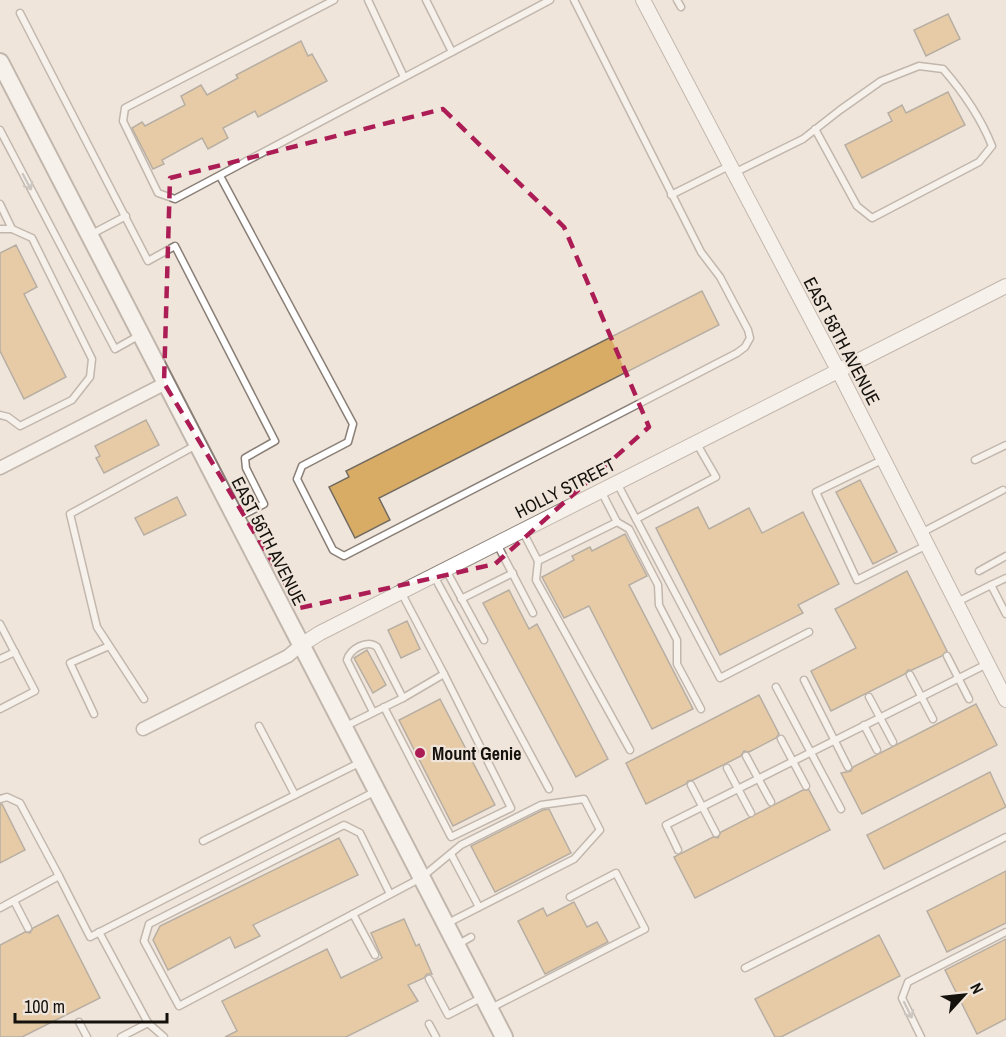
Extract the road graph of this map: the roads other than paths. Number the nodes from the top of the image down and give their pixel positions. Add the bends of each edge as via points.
1 (334, 0) edge
2 (368, 0) edge
3 (426, 0) edge
4 (550, 0) edge
5 (574, 0) edge
6 (643, 0) edge
7 (20, 13) dead end
8 (452, 52) junction
9 (0, 62) edge
10 (404, 77) junction
11 (815, 129) junction
12 (0, 130) edge
13 (731, 170) junction
14 (220, 176) junction
15 (671, 195) junction
16 (0, 204) edge
17 (126, 216) junction
18 (0, 229) edge
19 (12, 229) junction
20 (90, 235) junction
21 (1006, 286) edge
22 (141, 335) junction
23 (838, 370) junction
24 (166, 383) junction
25 (0, 415) edge
26 (696, 442) junction
27 (198, 444) junction
28 (1006, 445) edge
29 (884, 459) junction
30 (975, 460) dead end
31 (0, 468) edge
32 (617, 482) junction
33 (601, 490) junction
34 (1003, 490) dead end
35 (237, 519) junction
36 (636, 519) junction
37 (617, 522) junction
38 (522, 530) junction
39 (924, 539) junction
40 (497, 543) junction
41 (1006, 556) edge
42 (538, 561) junction
43 (979, 571) dead end
44 (440, 572) junction
45 (513, 573) junction
46 (1006, 578) edge
47 (991, 585) junction
48 (401, 592) junction
49 (461, 599) junction
50 (956, 602) junction
51 (533, 613) dead end
52 (1006, 615) edge
53 (0, 624) edge
54 (809, 632) dead end
55 (484, 640) dead end
56 (301, 645) junction
57 (109, 646) junction
58 (15, 652) junction
59 (947, 656) dead end
60 (0, 659) edge
61 (987, 663) junction
62 (444, 674) junction
63 (910, 675) dead end
64 (958, 678) junction
65 (804, 680) dead end
66 (776, 687) dead end
67 (869, 697) dead end
68 (921, 697) junction
69 (403, 698) junction
70 (144, 699) dead end
71 (969, 699) dead end
72 (1006, 700) edge
73 (384, 707) junction
74 (0, 709) edge
75 (701, 709) dead end
76 (373, 712) junction
77 (94, 714) dead end
78 (880, 717) junction
79 (933, 719) dead end
80 (864, 725) junction
81 (259, 726) dead end
82 (343, 727) junction
83 (143, 729) dead end
84 (781, 739) dead end
85 (834, 740) junction
86 (892, 742) dead end
87 (630, 750) dead end
88 (877, 750) dead end
89 (811, 752) junction
90 (746, 756) dead end
91 (793, 761) junction
92 (361, 762) junction
93 (848, 766) dead end
94 (727, 768) dead end
95 (758, 779) junction
96 (691, 785) dead end
97 (806, 786) dead end
98 (549, 789) dead end
99 (738, 789) junction
100 (376, 791) junction
101 (295, 795) junction
102 (0, 799) edge
103 (771, 802) dead end
104 (702, 807) junction
105 (841, 809) dead end
106 (751, 813) dead end
107 (716, 833) dead end
108 (1006, 837) edge
109 (203, 841) dead end
110 (678, 850) dead end
111 (451, 854) junction
112 (59, 876) junction
113 (422, 878) junction
114 (390, 894) junction
115 (570, 897) dead end
116 (14, 901) junction
117 (479, 907) junction
118 (0, 908) edge
119 (354, 914) junction
120 (446, 924) junction
121 (28, 928) dead end
122 (99, 932) junction
123 (1006, 932) edge
124 (375, 955) dead end
125 (745, 969) dead end
126 (429, 980) dead end
127 (486, 1003) junction
128 (79, 1022) dead end
129 (148, 1023) junction
130 (429, 1024) dead end
131 (87, 1037) edge
132 (121, 1037) edge
133 (164, 1037) edge
134 (436, 1037) edge
135 (504, 1037) edge
136 (921, 1037) edge

1 - 14 lane via 125,108 123,121 158,194 175,199
2 - 10 lane
3 - 8 lane
4 - 8 lane
5 - 15 lane
6 - 13 street, EAST 58TH AVENUE
7 - 17 lane
8 - 10 lane
9 - 20 main road, EAST 56TH AVENUE
10 - 14 lane
11 - 11 lane via 880,81 919,66 943,69 964,93 992,146 979,162 872,219 857,206
11 - 13 lane via 803,139
12 -> 22 lane via 115,349
13 - 15 lane
13 - 23 street, EAST 58TH AVENUE
14 - 15 lane via 353,424 348,442 302,466 297,479 333,550 344,556 745,347 750,338 748,330
16 - 19 lane
17 - 20 lane
17 - 35 lane via 148,261 175,246 275,441 245,458 264,504
18 - 19 lane
19 - 25 lane via 32,238 92,359 90,377 72,400 20,426
20 - 22 main road, EAST 56TH AVENUE
21 - 23 street, HOLLY STREET
22 - 24 main road, EAST 56TH AVENUE
23 - 26 street, HOLLY STREET
23 - 29 street, EAST 58TH AVENUE
24 - 27 main road, EAST 56TH AVENUE
24 - 31 street
26 - 32 street, HOLLY STREET
26 - 36 lane via 716,477
27 - 35 main road, EAST 56TH AVENUE
27 - 57 lane via 70,514 97,627
28 - 30 lane
29 - 39 street, EAST 58TH AVENUE
29 - 39 lane via 816,492 857,580
32 - 33 street, HOLLY STREET
32 - 36 lane
33 - 37 lane
33 - 38 street, HOLLY STREET
34 - 39 lane
35 - 56 main road, EAST 56TH AVENUE
36 - 54 lane via 720,678
37 - 42 lane
37 - 75 lane via 629,529 658,585 659,605 677,640 677,664
38 - 40 street, HOLLY STREET
38 - 42 lane
39 - 50 street, EAST 58TH AVENUE
40 - 44 street, HOLLY STREET
40 - 45 lane
41 - 43 lane
42 - 87 lane via 536,580
44 - 48 street, HOLLY STREET
44 - 49 lane
44 - 98 lane
45 - 49 lane
45 - 51 lane
46 - 47 lane
47 - 50 lane
47 - 52 lane
48 - 56 street, HOLLY STREET
48 - 62 lane
49 - 55 lane
50 - 61 street, EAST 58TH AVENUE
53 - 58 lane
56 - 82 main road, EAST 56TH AVENUE
56 - 83 street, HOLLY STREET via 288,656
57 - 70 lane
57 - 77 lane via 70,663
58 - 60 lane
58 - 74 lane via 35,691
59 - 64 lane
61 - 64 lane
61 - 72 street, EAST 58TH AVENUE
62 - 69 lane
62 - 73 lane via 511,808 450,837
63 - 68 lane
64 - 68 lane
64 - 71 lane
65 - 85 lane
66 - 89 lane
67 - 78 lane
68 - 78 lane
68 - 79 lane
69 - 73 lane
69 - 76 lane via 377,647 368,643 351,651 347,660
73 - 76 lane
76 - 82 lane
78 - 80 lane
78 - 86 lane
80 - 85 lane
80 - 88 lane
81 - 101 lane
82 - 92 main road, EAST 56TH AVENUE
84 - 91 lane
85 - 89 lane
85 - 93 lane
89 - 91 lane
89 - 105 lane
90 - 95 lane
91 - 95 lane
91 - 97 lane
92 - 100 main road, EAST 56TH AVENUE
92 - 101 lane
94 - 99 lane
95 - 99 lane
95 - 103 lane
96 - 104 lane
99 - 104 lane
99 - 106 lane
100 - 113 main road, EAST 56TH AVENUE
100 - 122 lane
101 - 109 lane
102 - 112 lane via 8,797 20,803
104 - 107 lane
104 - 110 lane via 666,825
108 - 125 lane
111 - 113 lane
111 - 117 lane
111 - 117 lane via 461,845 541,805 584,799 600,830 574,859
112 - 116 lane
112 - 122 lane via 90,937
113 - 114 lane
113 - 120 main road, EAST 56TH AVENUE
114 - 119 lane
114 - 119 lane via 360,833 344,825 149,924 144,941 179,1006
115 - 127 lane via 616,873 645,928
116 - 118 lane
116 - 121 lane
117 - 120 lane
119 - 124 lane
120 - 127 main road, EAST 56TH AVENUE via 464,941
122 - 129 lane
123 -> 136 lane via 908,982 902,998
126 - 127 lane via 448,1014
127 - 135 main road, EAST 56TH AVENUE
128 - 131 lane
129 - 132 lane
129 - 133 lane
130 - 134 lane

